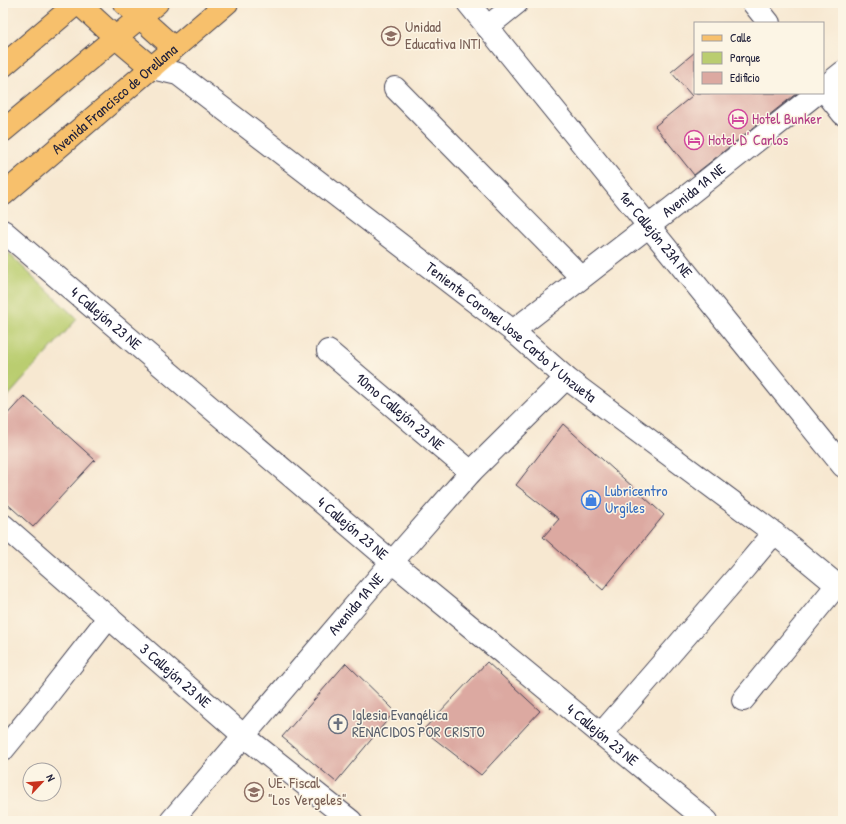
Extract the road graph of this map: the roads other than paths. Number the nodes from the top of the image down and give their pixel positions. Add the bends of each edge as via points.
1 (78, 3) edge
2 (157, 3) edge
3 (227, 3) edge
4 (468, 3) edge
5 (517, 3) edge
6 (753, 3) edge
7 (132, 10) edge
8 (769, 22) edge
9 (487, 27) junction
10 (115, 37) junction
11 (174, 48) junction
12 (3, 66) edge
13 (152, 68) junction
14 (843, 72) edge
15 (178, 74) junction
16 (824, 87) edge
17 (395, 88) dead end
18 (824, 89) edge
19 (816, 94) edge
20 (843, 114) edge
21 (3, 131) edge
22 (3, 195) edge
23 (649, 226) junction
24 (3, 231) edge
25 (581, 277) junction
26 (513, 331) junction
27 (328, 351) dead end
28 (566, 378) junction
29 (843, 466) edge
30 (471, 472) junction
31 (3, 525) edge
32 (774, 533) junction
33 (392, 562) junction
34 (840, 587) edge
35 (109, 618) junction
36 (743, 700) dead end
37 (601, 734) junction
38 (244, 736) junction
39 (3, 750) edge
40 (171, 821) edge
41 (351, 821) edge
42 (707, 821) edge

1 - 10 main road
1 - 12 main road
2 - 7 main road
3 - 11 main road, Avenida Francisco de Orellana
4 - 9 street, 1er Callejón 23A NE
5 - 9 street
6 - 8 street
7 - 10 main road
7 - 11 main road
9 - 23 street, 1er Callejón 23A NE
10 - 13 main road
10 - 21 main road
11 - 13 main road, Avenida Francisco de Orellana
11 - 15 street
13 - 15 street, Teniente Coronel Jose Carbo Y Unzueta
13 - 22 main road, Avenida Francisco de Orellana
14 - 16 street
15 - 26 street, Teniente Coronel Jose Carbo Y Unzueta
17 - 25 street
18 - 20 street
19 - 23 street, Avenida 1A NE
23 - 25 street, Avenida 1A NE
23 - 29 street, 1er Callejón 23A NE
24 - 33 street, 4 Callejón 23 NE
25 - 26 street, Avenida 1A NE
26 - 28 street, Teniente Coronel Jose Carbo Y Unzueta
27 - 30 street, 10mo Callejón 23 NE
28 - 30 street, Avenida 1A NE
28 - 32 street, Teniente Coronel Jose Carbo Y Unzueta
30 - 33 street, Avenida 1A NE
31 - 35 street, 3 Callejón 23 NE
32 - 34 street, Teniente Coronel Jose Carbo Y Unzueta
32 - 37 street
33 - 37 street, 4 Callejón 23 NE
33 - 38 street, Avenida 1A NE
34 - 36 street
35 - 38 street, 3 Callejón 23 NE
35 - 39 street
37 - 42 street, 4 Callejón 23 NE
38 - 40 street, Avenida 1A NE
38 - 41 street, 3 Callejón 23 NE

